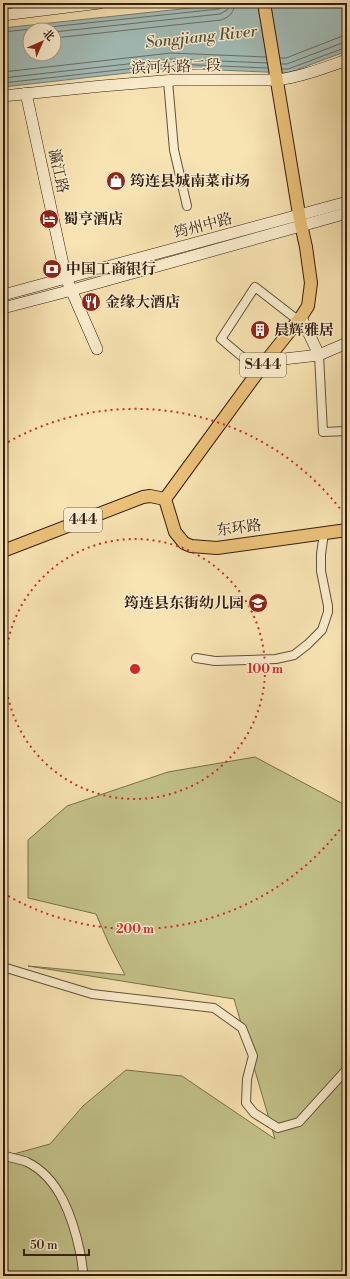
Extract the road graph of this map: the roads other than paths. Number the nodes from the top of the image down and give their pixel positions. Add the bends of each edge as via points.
1 (100, 3) edge
2 (264, 3) edge
3 (63, 5) edge
4 (3, 15) edge
5 (347, 60) edge
6 (277, 80) junction
7 (168, 81) junction
8 (26, 93) junction
9 (3, 96) edge
10 (347, 202) edge
11 (188, 206) dead end
12 (347, 213) edge
13 (300, 221) junction
14 (66, 278) junction
15 (72, 290) junction
16 (3, 295) edge
17 (3, 308) edge
18 (302, 317) junction
19 (347, 343) edge
20 (97, 349) dead end
21 (319, 355) junction
22 (263, 366) junction
23 (347, 431) edge
24 (165, 499) junction
25 (347, 530) edge
26 (324, 533) junction
27 (3, 551) edge
28 (196, 658) dead end
29 (3, 967) edge
30 (347, 1069) edge
31 (3, 1155) edge
32 (84, 1276) edge

1 - 3 street
2 - 6 main road, S444
3 - 4 street
5 - 6 street, 滨河东路二段
6 - 7 street, 滨河东路二段
6 - 13 main road, S444
7 - 8 street, 滨河东路二段
7 - 11 street via 174,150
8 - 9 street, 滨河东路二段
8 - 14 street, 瀛江路
10 - 13 street, 筠州中路
12 - 13 street, 筠州中路
13 - 14 street, 筠州中路
13 - 15 street, 筠州中路
13 - 18 main road, S444 via 312,283 308,306
14 - 15 street, 瀛江路
14 - 16 street, 筠州中路
15 - 17 street, 筠州中路
15 - 20 street, 瀛江路
18 - 21 street
18 - 22 main road, S444
18 - 22 street via 295,318 255,287 221,339
19 - 21 street
21 - 22 street
21 - 23 street via 323,432
22 - 24 main road, S444
24 - 26 main road, 东环路 via 175,532 191,546 217,548
24 - 27 main road, 444 via 143,497
25 - 26 main road, 东环路
26 - 28 street via 321,571 328,612 322,630 308,644 294,655 276,659 215,661
29 - 30 street via 92,994 214,1008 242,1028 253,1056 247,1079 246,1103 254,1113 278,1128 298,1122
31 - 32 street via 26,1162 40,1171 59,1193 75,1230

